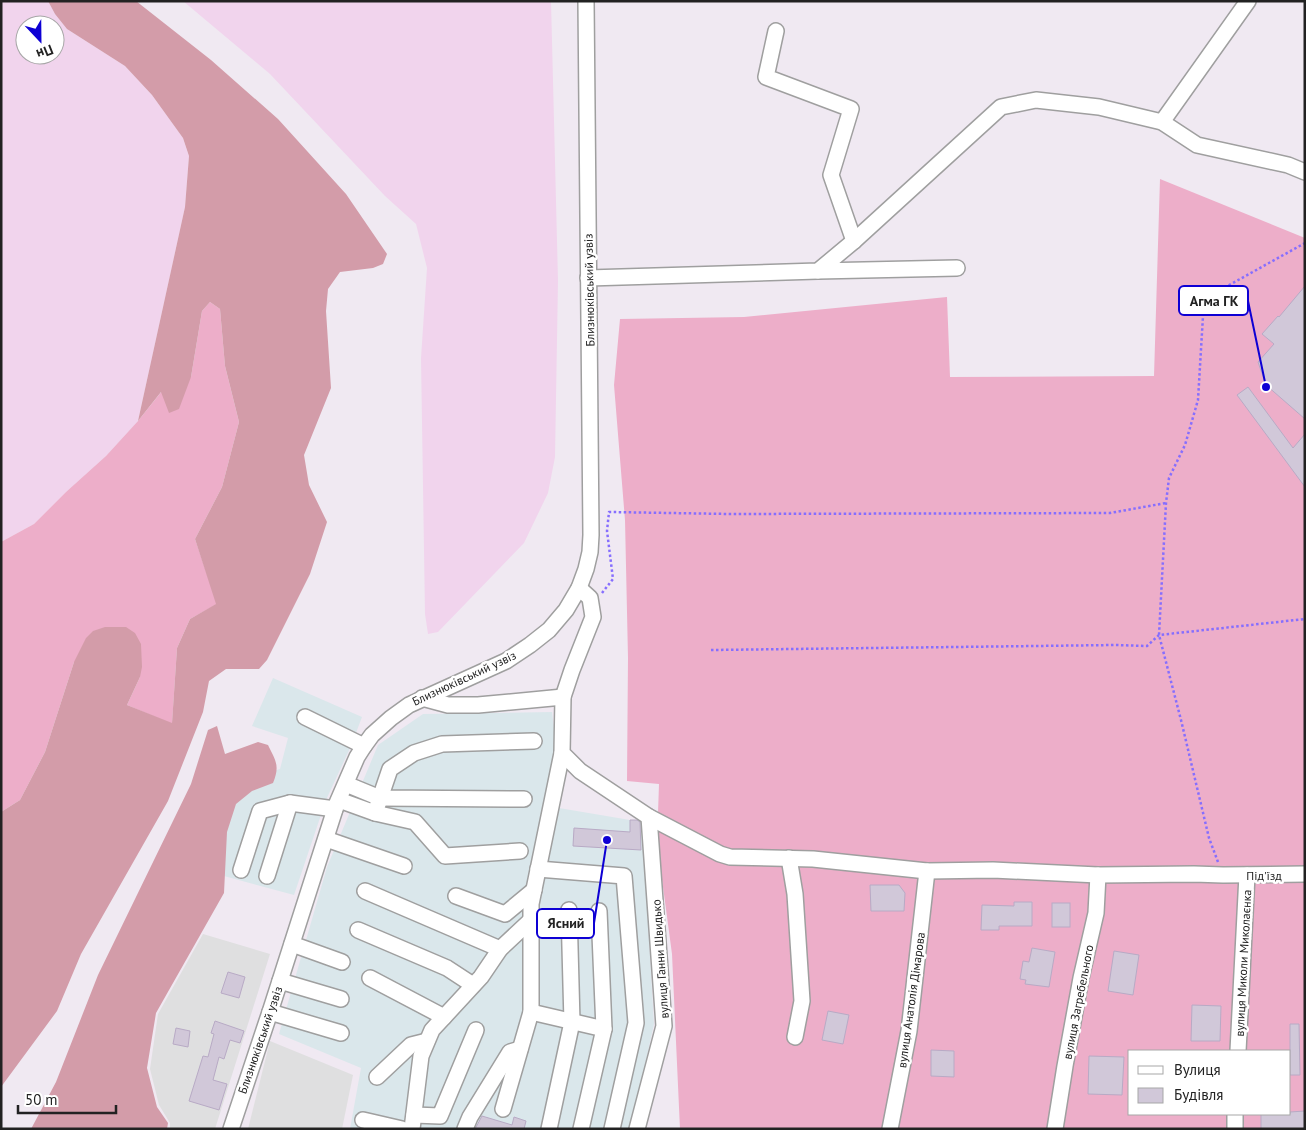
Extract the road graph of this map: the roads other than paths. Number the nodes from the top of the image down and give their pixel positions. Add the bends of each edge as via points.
1 (586, 1) edge
2 (1248, 1) edge
3 (776, 32) dead end
4 (1162, 122) junction
5 (1305, 172) edge
6 (854, 242) junction
7 (957, 268) dead end
8 (818, 271) junction
9 (588, 278) junction
10 (579, 588) junction
11 (563, 697) junction
12 (422, 698) junction
13 (305, 716) dead end
14 (534, 741) dead end
15 (364, 746) junction
16 (562, 753) junction
17 (346, 784) junction
18 (524, 799) dead end
19 (290, 803) junction
20 (337, 804) junction
21 (377, 805) junction
22 (650, 816) junction
23 (326, 839) junction
24 (520, 852) dead end
25 (789, 858) junction
26 (404, 866) dead end
27 (241, 870) dead end
28 (538, 870) junction
29 (927, 871) junction
30 (1305, 874) edge
31 (1098, 875) junction
32 (1247, 875) junction
33 (267, 876) dead end
34 (365, 890) dead end
35 (534, 890) junction
36 (456, 896) dead end
37 (569, 910) dead end
38 (599, 911) dead end
39 (531, 920) junction
40 (358, 930) dead end
41 (292, 944) junction
42 (500, 949) junction
43 (342, 962) dead end
44 (370, 978) dead end
45 (280, 981) junction
46 (473, 986) junction
47 (341, 999) dead end
48 (270, 1012) junction
49 (531, 1012) junction
50 (444, 1017) junction
51 (572, 1022) junction
52 (604, 1029) junction
53 (476, 1030) dead end
54 (341, 1033) dead end
55 (795, 1037) dead end
56 (427, 1041) junction
57 (520, 1049) junction
58 (1238, 1050) edge
59 (377, 1077) dead end
60 (503, 1109) dead end
61 (1235, 1115) edge
62 (363, 1120) dead end
63 (413, 1122) edge
64 (231, 1129) edge
65 (402, 1129) edge
66 (465, 1129) edge
67 (549, 1129) edge
68 (581, 1129) edge
69 (612, 1129) edge
70 (637, 1129) edge
71 (890, 1129) edge
72 (1055, 1129) edge
73 (1235, 1129) edge

1 - 9 street, Близнюківський узвіз
2 - 4 street
3 - 6 street via 766,77 850,109 830,175
4 - 5 street via 1197,145 1288,165
4 - 6 street via 1099,107 1036,100 1001,107
6 - 8 street
7 - 8 street
8 - 9 street
9 - 10 street, Близнюківський узвіз via 591,535 588,561
10 - 11 street via 590,598 593,618
10 - 12 street, Близнюківський узвіз via 549,630 530,645 506,661
11 - 12 street via 478,705 448,705
11 - 16 street
12 - 15 street, Близнюківський узвіз via 392,718
13 - 15 street
14 - 21 street via 442,744 414,753 390,769
15 - 17 street, Близнюківський узвіз
16 - 22 street, Під'їзд via 580,771
16 - 28 street
17 - 20 street, Близнюківський узвіз
17 - 21 street
18 - 21 street
19 - 20 street
19 - 27 street via 260,811
19 - 33 street
20 - 21 street
20 - 23 street, Близнюківський узвіз
21 - 24 street via 415,822 445,856
22 - 25 street, Під'їзд via 720,854
22 - 70 street, вулиця Ганни Швидько via 664,1026
23 - 26 street
23 - 41 street, Близнюківський узвіз
25 - 29 street, Під'їзд
25 - 55 street via 796,894 802,1001
28 - 35 street
28 - 69 street via 624,876 636,1023
29 - 31 street, Під'їзд via 993,870
29 - 71 street, вулиця Анатолія Дімарова via 909,1031
30 - 32 street, Під'їзд
31 - 32 street, Під'їзд
31 - 72 street, вулиця Загребельного via 1096,913 1081,978
32 - 58 street, вулиця Миколи Миколаєнка
34 - 42 street
35 - 36 street via 506,914
35 - 39 street
37 - 51 street
38 - 52 street
39 - 42 street
39 - 49 street
40 - 46 street via 447,968
41 - 43 street
41 - 45 street, Близнюківський узвіз
42 - 46 street
44 - 50 street
45 - 47 street
45 - 48 street, Близнюківський узвіз
46 - 50 street
48 - 54 street
48 - 64 street, Близнюківський узвіз
49 - 51 street
49 - 57 street
50 - 56 street
51 - 52 street
51 - 67 street
52 - 68 street
53 - 63 street via 440,1116
56 - 59 street via 411,1045
56 - 63 street
57 - 60 street
57 - 66 street via 510,1052
61 - 73 street
62 - 65 street

